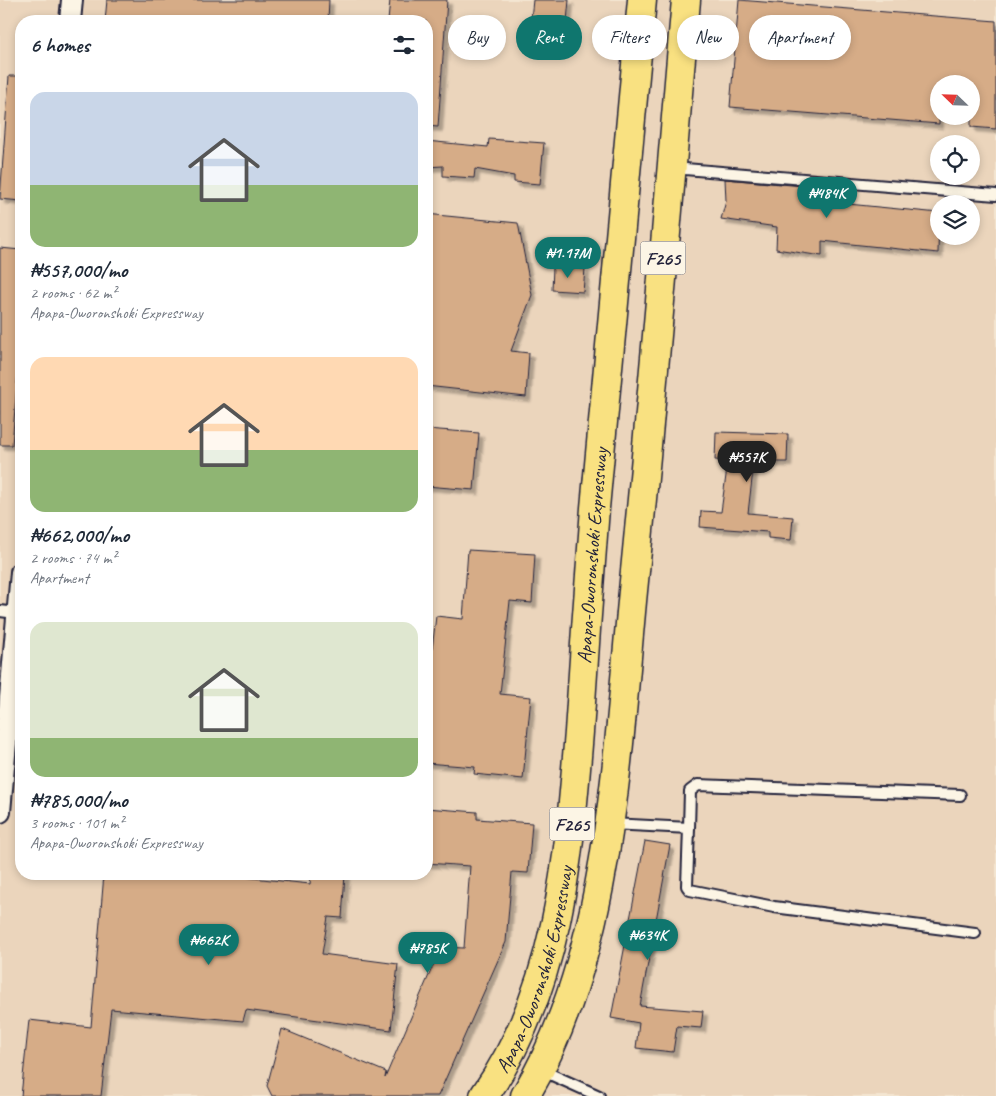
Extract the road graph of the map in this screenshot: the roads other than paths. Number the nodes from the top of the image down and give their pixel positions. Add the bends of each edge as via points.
1 (72, 0) edge
2 (642, 0) edge
3 (686, 0) edge
4 (71, 15) edge
5 (671, 168) junction
6 (996, 195) edge
7 (15, 590) edge
8 (8, 612) edge
9 (960, 795) dead end
10 (0, 812) edge
11 (610, 824) junction
12 (689, 828) junction
13 (975, 933) dead end
14 (541, 1070) junction
15 (484, 1096) edge
16 (525, 1096) edge
17 (599, 1096) edge

1 - 4 street
2 - 15 main road, Apapa-Oworonshoki Expressway / F265 via 594,523 572,824 557,923 526,1021
3 - 5 main road, Apapa-Oworonshoki Expressway / F265
5 - 6 lane
5 - 11 main road, Apapa-Oworonshoki Expressway / F265
7 - 8 street
8 - 10 street
9 - 12 lane via 698,785 690,791
11 - 12 lane
11 - 14 main road, Apapa-Oworonshoki Expressway / F265 via 584,952
12 - 13 lane via 687,886 695,892 774,907
14 - 16 main road, Apapa-Oworonshoki Expressway / F265
14 - 17 lane

